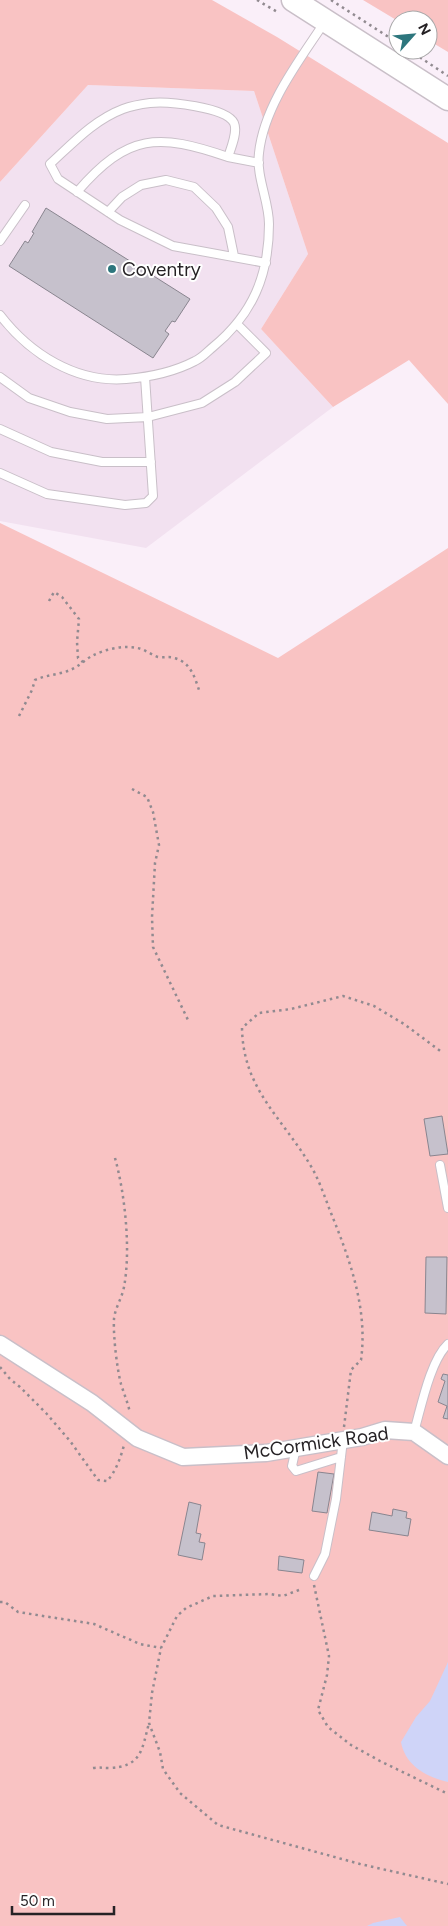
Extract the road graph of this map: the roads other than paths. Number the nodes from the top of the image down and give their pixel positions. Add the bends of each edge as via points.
1 (288, 7) edge
2 (328, 10) edge
3 (448, 99) edge
4 (228, 157) junction
5 (259, 163) junction
6 (77, 192) junction
7 (25, 205) dead end
8 (108, 212) junction
9 (0, 241) edge
10 (234, 256) junction
11 (266, 263) junction
12 (0, 315) edge
13 (237, 324) junction
14 (0, 377) edge
15 (145, 377) junction
16 (148, 418) junction
17 (0, 429) edge
18 (151, 462) junction
19 (0, 473) edge
20 (440, 1165) dead end
21 (448, 1208) edge
22 (0, 1344) edge
23 (448, 1344) edge
24 (414, 1432) junction
25 (296, 1448) junction
26 (342, 1449) junction
27 (448, 1456) edge
28 (314, 1576) dead end

1 - 2 street
2 - 3 street
2 - 5 lane via 266,119
4 - 5 lane
4 - 6 lane via 173,141 148,142 123,150 95,170
4 - 6 lane via 235,128 233,121 222,114 199,107 150,103 124,109 91,126 50,164 58,179
5 - 11 lane via 270,222
6 - 8 lane
7 - 9 lane
8 - 10 lane via 174,246
8 - 10 lane via 122,197 141,185 166,180 194,187 216,208 228,226
10 - 11 lane
11 - 13 lane via 254,297
12 - 15 lane via 15,334 40,355 79,373 112,380
13 - 15 lane via 197,360
13 - 16 lane via 266,353 235,382 202,403
14 - 16 lane via 29,398 70,412 107,419
15 - 16 lane
16 - 18 lane
17 - 18 lane via 51,452 102,462
18 - 19 lane via 153,496 146,503 126,505 47,494
20 - 21 lane
22 - 25 street, McCormick Road via 92,1403 137,1438 183,1457 266,1453
23 - 24 lane via 431,1374
24 - 26 street, McCormick Road via 385,1430 362,1437
24 - 27 street, McCormick Road
25 - 26 street, McCormick Road
25 - 26 lane via 292,1466 296,1470
26 - 28 lane via 325,1554

